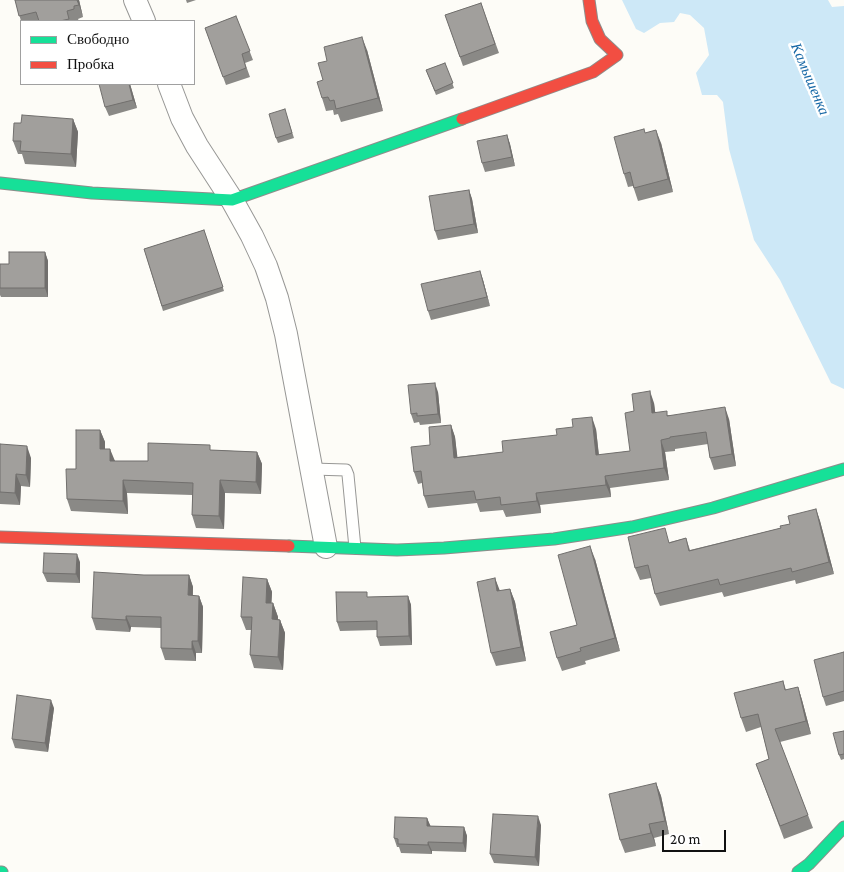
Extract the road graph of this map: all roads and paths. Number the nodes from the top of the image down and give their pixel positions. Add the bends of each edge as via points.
1 (135, 0) edge
2 (589, 0) edge
3 (144, 20) edge
4 (169, 85) edge
5 (0, 183) edge
6 (232, 200) junction
7 (844, 469) edge
8 (312, 470) junction
9 (0, 538) edge
10 (326, 547) junction
11 (355, 548) junction
12 (844, 827) edge
13 (798, 872) edge

1 - 3 street
2 - 6 street via 592,21 600,39 617,55 593,72
4 - 6 street via 196,146
5 - 6 street via 92,193
6 - 8 street via 266,266 277,298
7 - 11 street via 672,519 594,534 444,548
8 - 10 street
8 - 11 lane via 346,470
9 - 10 street
10 - 11 street
12 - 13 street

